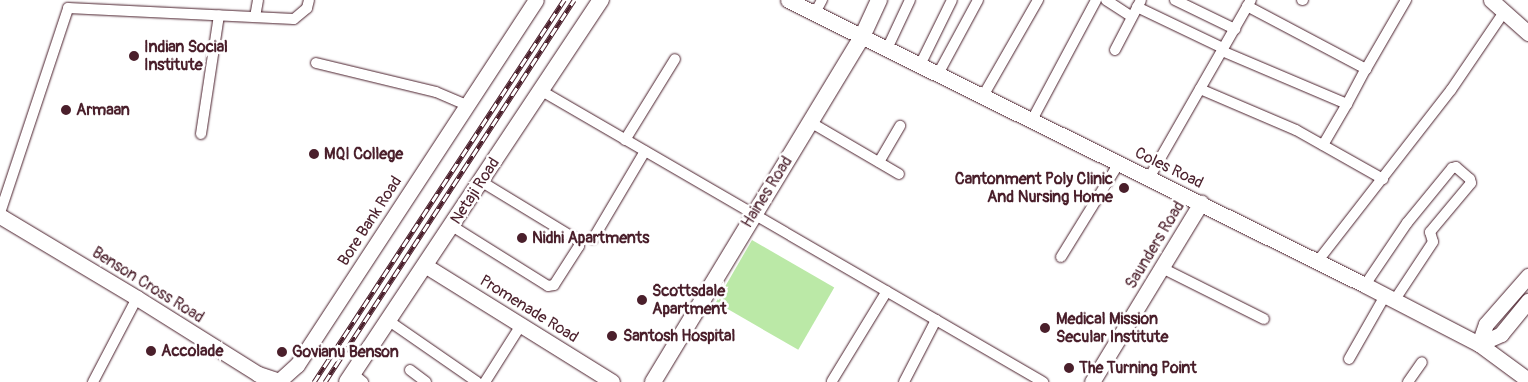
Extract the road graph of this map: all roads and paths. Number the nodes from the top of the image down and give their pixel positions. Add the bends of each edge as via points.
1 (258, 0) edge
2 (309, 0) edge
3 (536, 0) edge
4 (601, 0) edge
5 (788, 0) edge
6 (879, 0) edge
7 (910, 0) edge
8 (952, 0) edge
9 (978, 0) edge
10 (1038, 0) edge
11 (1106, 0) edge
12 (1175, 0) edge
13 (1406, 0) edge
14 (1491, 0) edge
15 (1092, 1) edge
16 (1249, 3) edge
17 (67, 4) edge
18 (818, 7) edge
19 (1136, 8) edge
20 (1504, 12) junction
21 (219, 15) junction
22 (255, 17) junction
23 (1235, 29) junction
24 (1528, 34) edge
25 (862, 37) junction
26 (887, 49) junction
27 (1115, 50) dead end
28 (1222, 50) junction
29 (675, 59) dead end
30 (316, 63) dead end
31 (920, 65) junction
32 (1366, 69) junction
33 (938, 74) junction
34 (1200, 89) junction
35 (540, 90) junction
36 (983, 96) junction
37 (1347, 104) junction
38 (467, 105) junction
39 (1032, 120) junction
40 (810, 122) junction
41 (900, 126) dead end
42 (201, 134) dead end
43 (625, 140) junction
44 (1323, 145) junction
45 (645, 151) junction
46 (878, 162) junction
47 (1119, 163) junction
48 (899, 174) dead end
49 (1150, 178) junction
50 (1382, 179) junction
51 (482, 182) junction
52 (1201, 203) junction
53 (754, 214) junction
54 (0, 215) edge
55 (452, 226) junction
56 (593, 239) dead end
57 (1061, 257) dead end
58 (1318, 262) junction
59 (426, 266) junction
60 (1162, 268) junction
61 (1528, 276) edge
62 (1365, 285) junction
63 (887, 291) junction
64 (137, 298) junction
65 (1389, 298) junction
66 (1528, 302) edge
67 (1264, 319) dead end
68 (936, 320) junction
69 (389, 321) junction
70 (521, 325) junction
71 (1479, 344) junction
72 (1349, 359) dead end
73 (1422, 362) dead end
74 (410, 370) dead end
75 (352, 380) edge
76 (1528, 380) edge
77 (832, 381) edge
78 (93, 382) edge
79 (279, 382) edge
80 (426, 382) edge
81 (477, 382) edge
82 (484, 382) edge
83 (612, 382) edge
84 (653, 382) edge
85 (904, 382) edge
86 (1043, 382) edge
87 (1092, 382) edge
88 (1408, 382) edge

1 - 22 street
2 - 22 street via 307,8 294,19
3 - 38 street, Bore Bank Road
4 - 35 main road, Netaji Road
5 - 18 street, Coles Road
6 - 25 main road, Haines Road
7 - 26 street
8 - 31 street
9 - 33 street
10 - 36 street
11 - 19 street
12 - 23 street
13 - 32 street
14 - 20 street
15 - 39 street
16 - 23 street
16 - 32 street
17 - 21 street
17 - 54 street
18 - 25 street, Coles Road
19 - 27 street
19 - 28 street
20 - 24 street
20 - 50 street via 1451,90
21 - 22 street
21 - 42 street
23 - 28 street
25 - 26 street, Coles Road
25 - 40 main road, Haines Road
26 - 31 street, Coles Road
28 - 34 street
28 - 37 street
29 - 43 street
30 - 38 street via 436,92
31 - 33 street, Coles Road
32 - 37 street
33 - 36 street, Coles Road
34 - 44 street via 1246,107
34 - 49 street
35 - 43 street
35 - 51 main road, Netaji Road
36 - 39 street, Coles Road
37 - 44 street
38 - 79 street, Bore Bank Road via 297,365
39 - 47 street, Coles Road
40 - 46 street
40 - 53 main road, Haines Road
41 - 46 street
43 - 45 street
44 - 50 street
45 - 53 street
45 - 56 street
46 - 48 street
47 - 49 street, Coles Road
47 - 57 street
49 - 52 street, Coles Road
50 - 58 street
51 - 55 main road, Netaji Road
51 - 55 street via 579,241 554,285 548,286
52 - 58 street, Coles Road
52 - 60 street, Saunders Road
53 - 63 street
53 - 84 main road, Haines Road
54 - 64 street, Benson Cross Road
55 - 59 main road, Netaji Road
58 - 62 street, Coles Road
59 - 69 main road, Netaji Road
59 - 70 street, Promenade Road
60 - 67 street
60 - 87 street, Saunders Road
61 - 71 street via 1486,324
62 - 65 street, Coles Road
62 - 65 street via 1407,223 1452,168 1456,168 1471,183 1430,232 1432,242
63 - 68 street
63 - 77 street
64 - 78 street
64 - 79 street, Benson Cross Road via 258,374
65 - 71 street, Coles Road
65 - 72 street
66 - 71 street via 1501,334
68 - 85 street
68 - 86 street
69 - 75 main road, Netaji Road
69 - 81 street
70 - 82 street
70 - 83 street, Promenade Road
71 - 76 street, Coles Road
73 - 88 street
74 - 80 street

